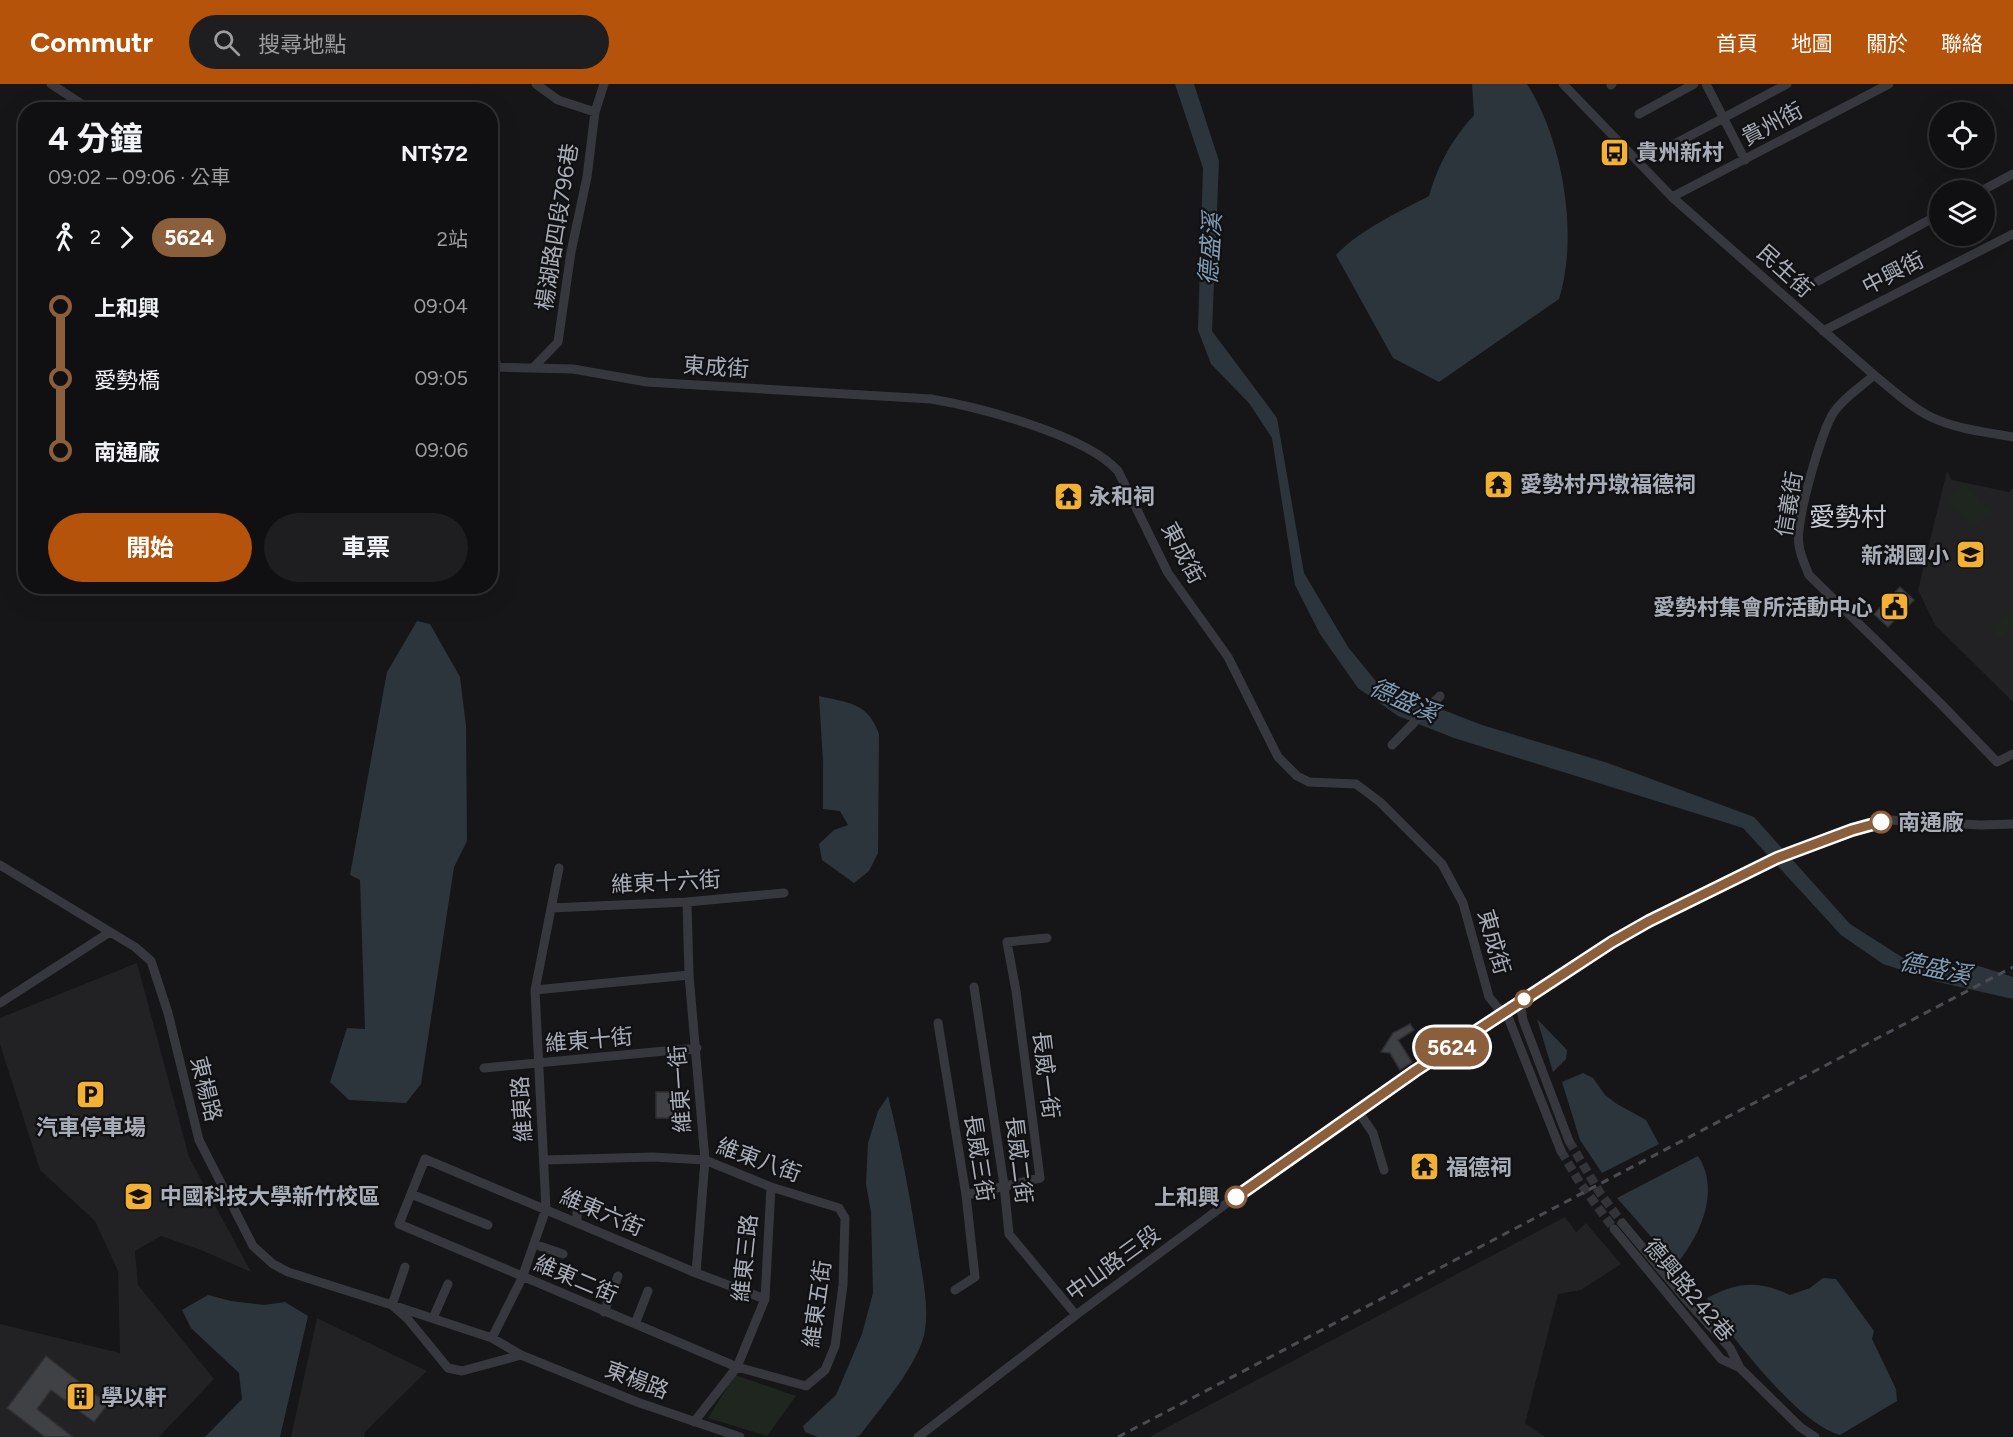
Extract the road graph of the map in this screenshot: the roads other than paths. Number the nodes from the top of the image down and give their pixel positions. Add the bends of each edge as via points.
1 (51, 84) edge
2 (536, 84) edge
3 (604, 84) edge
4 (1563, 84) edge
5 (1694, 84) edge
6 (1706, 84) edge
7 (1787, 84) edge
8 (1889, 84) edge
9 (79, 102) edge
10 (595, 112) junction
11 (1639, 114) dead end
12 (1723, 118) junction
13 (1671, 146) dead end
14 (1745, 160) junction
15 (2013, 174) edge
16 (1995, 184) edge
17 (1672, 197) junction
18 (1929, 220) edge
19 (2013, 234) edge
20 (1818, 281) dead end
21 (1823, 331) junction
22 (498, 367) edge
23 (534, 367) junction
24 (1874, 375) junction
25 (2013, 437) edge
26 (1437, 699) dead end
27 (1392, 746) dead end
28 (2013, 754) edge
29 (2013, 824) edge
30 (0, 865) edge
31 (559, 868) dead end
32 (784, 893) dead end
33 (687, 902) junction
34 (551, 908) junction
35 (110, 932) junction
36 (1047, 938) dead end
37 (689, 975) junction
38 (974, 987) dead end
39 (535, 990) junction
40 (1520, 1002) junction
41 (0, 1003) edge
42 (1506, 1012) junction
43 (938, 1023) dead end
44 (697, 1048) junction
45 (539, 1064) junction
46 (484, 1068) dead end
47 (1359, 1111) junction
48 (1569, 1141) tunnel mouth
49 (1561, 1151) tunnel mouth
50 (424, 1159) joint
51 (545, 1160) junction
52 (705, 1160) junction
53 (1384, 1170) dead end
54 (1004, 1185) junction
55 (771, 1186) junction
56 (577, 1193) dead end
57 (411, 1194) junction
58 (966, 1195) junction
59 (546, 1209) junction
60 (845, 1218) joint
61 (577, 1222) junction
62 (1622, 1223) tunnel mouth
63 (488, 1225) dead end
64 (1614, 1229) tunnel mouth
65 (534, 1244) junction
66 (563, 1254) dead end
67 (405, 1268) dead end
68 (696, 1273) junction
69 (618, 1276) dead end
70 (522, 1278) junction
71 (448, 1284) dead end
72 (956, 1290) dead end
73 (648, 1291) dead end
74 (765, 1299) junction
75 (392, 1305) junction
76 (604, 1312) junction
77 (1076, 1315) junction
78 (433, 1318) junction
79 (635, 1324) junction
80 (492, 1338) junction
81 (521, 1355) junction
82 (737, 1367) junction
83 (1740, 1368) junction
84 (806, 1386) joint
85 (694, 1422) junction
86 (740, 1437) edge
87 (918, 1437) edge
88 (1815, 1437) edge

1 - 9 street
2 - 10 street via 558,100
3 - 10 street, 楊湖路四段796巷
4 - 17 street, 民生街
5 - 11 street
6 - 12 street
7 - 12 street
8 - 14 street, 貴州街
10 - 23 street, 楊湖路四段796巷 via 558,342
12 - 13 street
12 - 14 street
14 - 17 street, 貴州街
15 - 16 street
17 - 21 street, 民生街
18 - 20 street
19 - 21 street, 中興街
21 - 24 street, 民生街
22 - 23 street, 東成街
23 - 42 street, 東成街 via 573,369 647,382 931,399 965,405 1070,439 1107,458 1118,471 1168,573 1228,657 1278,757 1297,776 1310,782 1356,784 1380,802 1442,864 1463,903 1489,997
24 - 25 street, 民生街 via 1930,417
24 - 28 street, 信義街 via 1839,406 1829,421 1802,516 1798,543 1804,563 1809,575 1996,762
26 - 27 street
29 - 40 street, 中山路三段 via 1890,820 1788,853 1612,942
30 - 35 street, 東楊路
31 - 34 street, 維東路
32 - 33 street, 維東十六街
33 - 34 street, 維東十六街
33 - 37 street, 維東一街
34 - 39 street, 維東路
35 - 41 street
35 - 75 street, 東楊路 via 152,961 199,1140 253,1246 288,1272
36 - 54 street, 長威一街 via 1007,942 1040,1178
37 - 39 street
37 - 44 street, 維東一街
38 - 54 street, 長威二街
39 - 45 street, 維東路
40 - 42 street, 中山路三段
40 - 48 street via 1523,1020
42 - 47 street, 中山路三段
42 - 49 street
43 - 58 street, 長威三街
44 - 45 street, 維東十街
44 - 52 street, 維東一街
45 - 46 street, 維東十街
45 - 51 street, 維東路
47 - 53 street via 1373,1133
47 - 77 street, 中山路三段
50 - 57 street, 維東二街
50 - 59 street, 維東六街
51 - 52 street, 維東八街
51 - 59 street, 維東路
52 - 55 street, 維東八街
52 - 68 street, 維東一街
54 - 58 street, 長威一街
54 - 77 street, 長威二街 via 1008,1234
55 - 60 street, 維東八街 via 839,1208
55 - 74 street, 維東三路
56 - 61 street
57 - 63 street
57 - 70 street, 維東二街 via 399,1224
58 - 72 street, 長威三街 via 975,1277
59 - 61 street, 維東六街
59 - 65 street, 維東路
60 - 84 street, 維東五街 via 843,1285 835,1346 825,1370
61 - 68 street, 維東六街
62 - 83 street, 德興路242巷 via 1730,1348
64 - 83 street, 德興路242巷 via 1721,1359
65 - 66 street
65 - 70 street, 維東路
67 - 75 street
68 - 74 street, 維東六街
69 - 76 street
70 - 76 street, 維東二街
70 - 80 street, 維東路
71 - 78 street
73 - 79 street
74 - 82 street, 維東三路
75 - 78 street, 東楊路
75 - 81 street, 東楊路 via 448,1368 462,1371
76 - 79 street, 維東二街
77 - 87 street, 中山路三段
78 - 80 street, 東楊路
79 - 82 street, 維東二街
80 - 81 street, 東楊路
81 - 85 street, 東楊路
82 - 84 street, 維東二街
82 - 85 street, 維東三路
83 - 88 street, 德興路242巷
85 - 86 street, 東楊路

